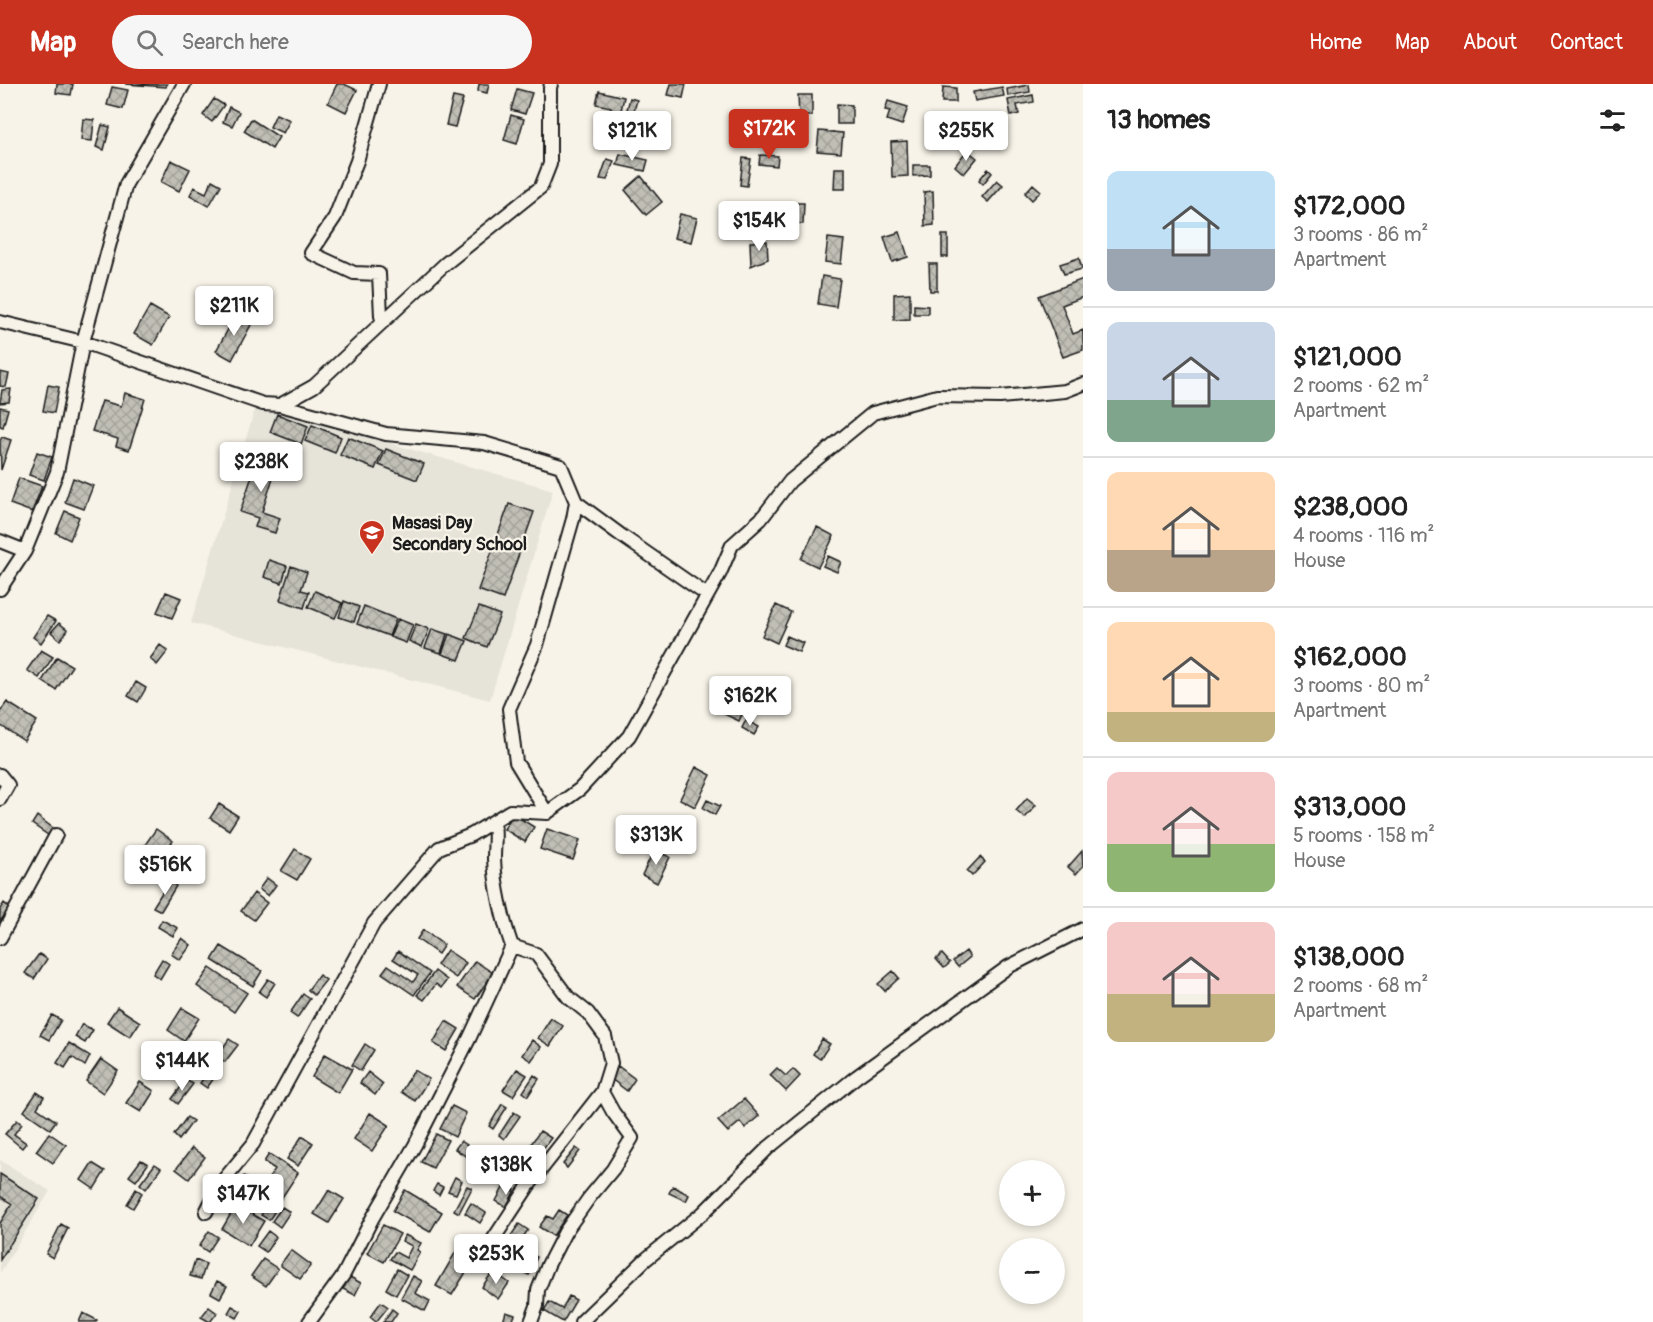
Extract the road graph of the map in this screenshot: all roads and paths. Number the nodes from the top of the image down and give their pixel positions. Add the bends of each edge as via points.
1 (184, 84) edge
2 (379, 84) edge
3 (552, 84) edge
4 (0, 322) edge
5 (383, 322) junction
6 (83, 342) junction
7 (1083, 384) edge
8 (280, 405) junction
9 (576, 502) junction
10 (0, 542) edge
11 (25, 551) junction
12 (0, 589) edge
13 (707, 595) junction
14 (0, 775) edge
15 (0, 799) edge
16 (547, 813) junction
17 (494, 821) junction
18 (56, 835) dead end
19 (1083, 929) edge
20 (0, 938) edge
21 (512, 946) junction
22 (602, 1092) junction
23 (206, 1212) dead end
24 (481, 1258) dead end
25 (309, 1322) edge
26 (531, 1322) edge
27 (581, 1322) edge

1 - 6 street via 126,184
2 - 5 street via 336,217 310,253 354,273 379,274
3 - 5 street via 549,164 541,187 445,264
4 - 6 street
5 - 8 street via 314,386
6 - 8 street via 263,404
6 - 11 street via 57,471
7 - 13 street via 1065,391 1000,397 937,396 873,413 790,481 761,519 732,545
8 - 9 street via 386,434 484,442 561,466
9 - 13 street
9 - 16 street via 537,645 509,709 516,762
10 - 11 street
11 - 12 street
13 - 16 street via 629,736 580,789
14 - 15 street via 8,785
16 - 17 street via 510,811
17 - 21 street via 494,860 504,923
17 - 23 street via 458,842 438,848 374,923 253,1144 221,1183
18 - 20 street
19 - 27 street via 1008,967 856,1077 768,1148 703,1214 645,1260
21 - 22 street via 536,954 568,997 588,1013 605,1036 611,1063
21 - 25 street via 415,1145 344,1274
22 - 24 street via 529,1185
22 - 26 street via 632,1138 566,1232 541,1281

